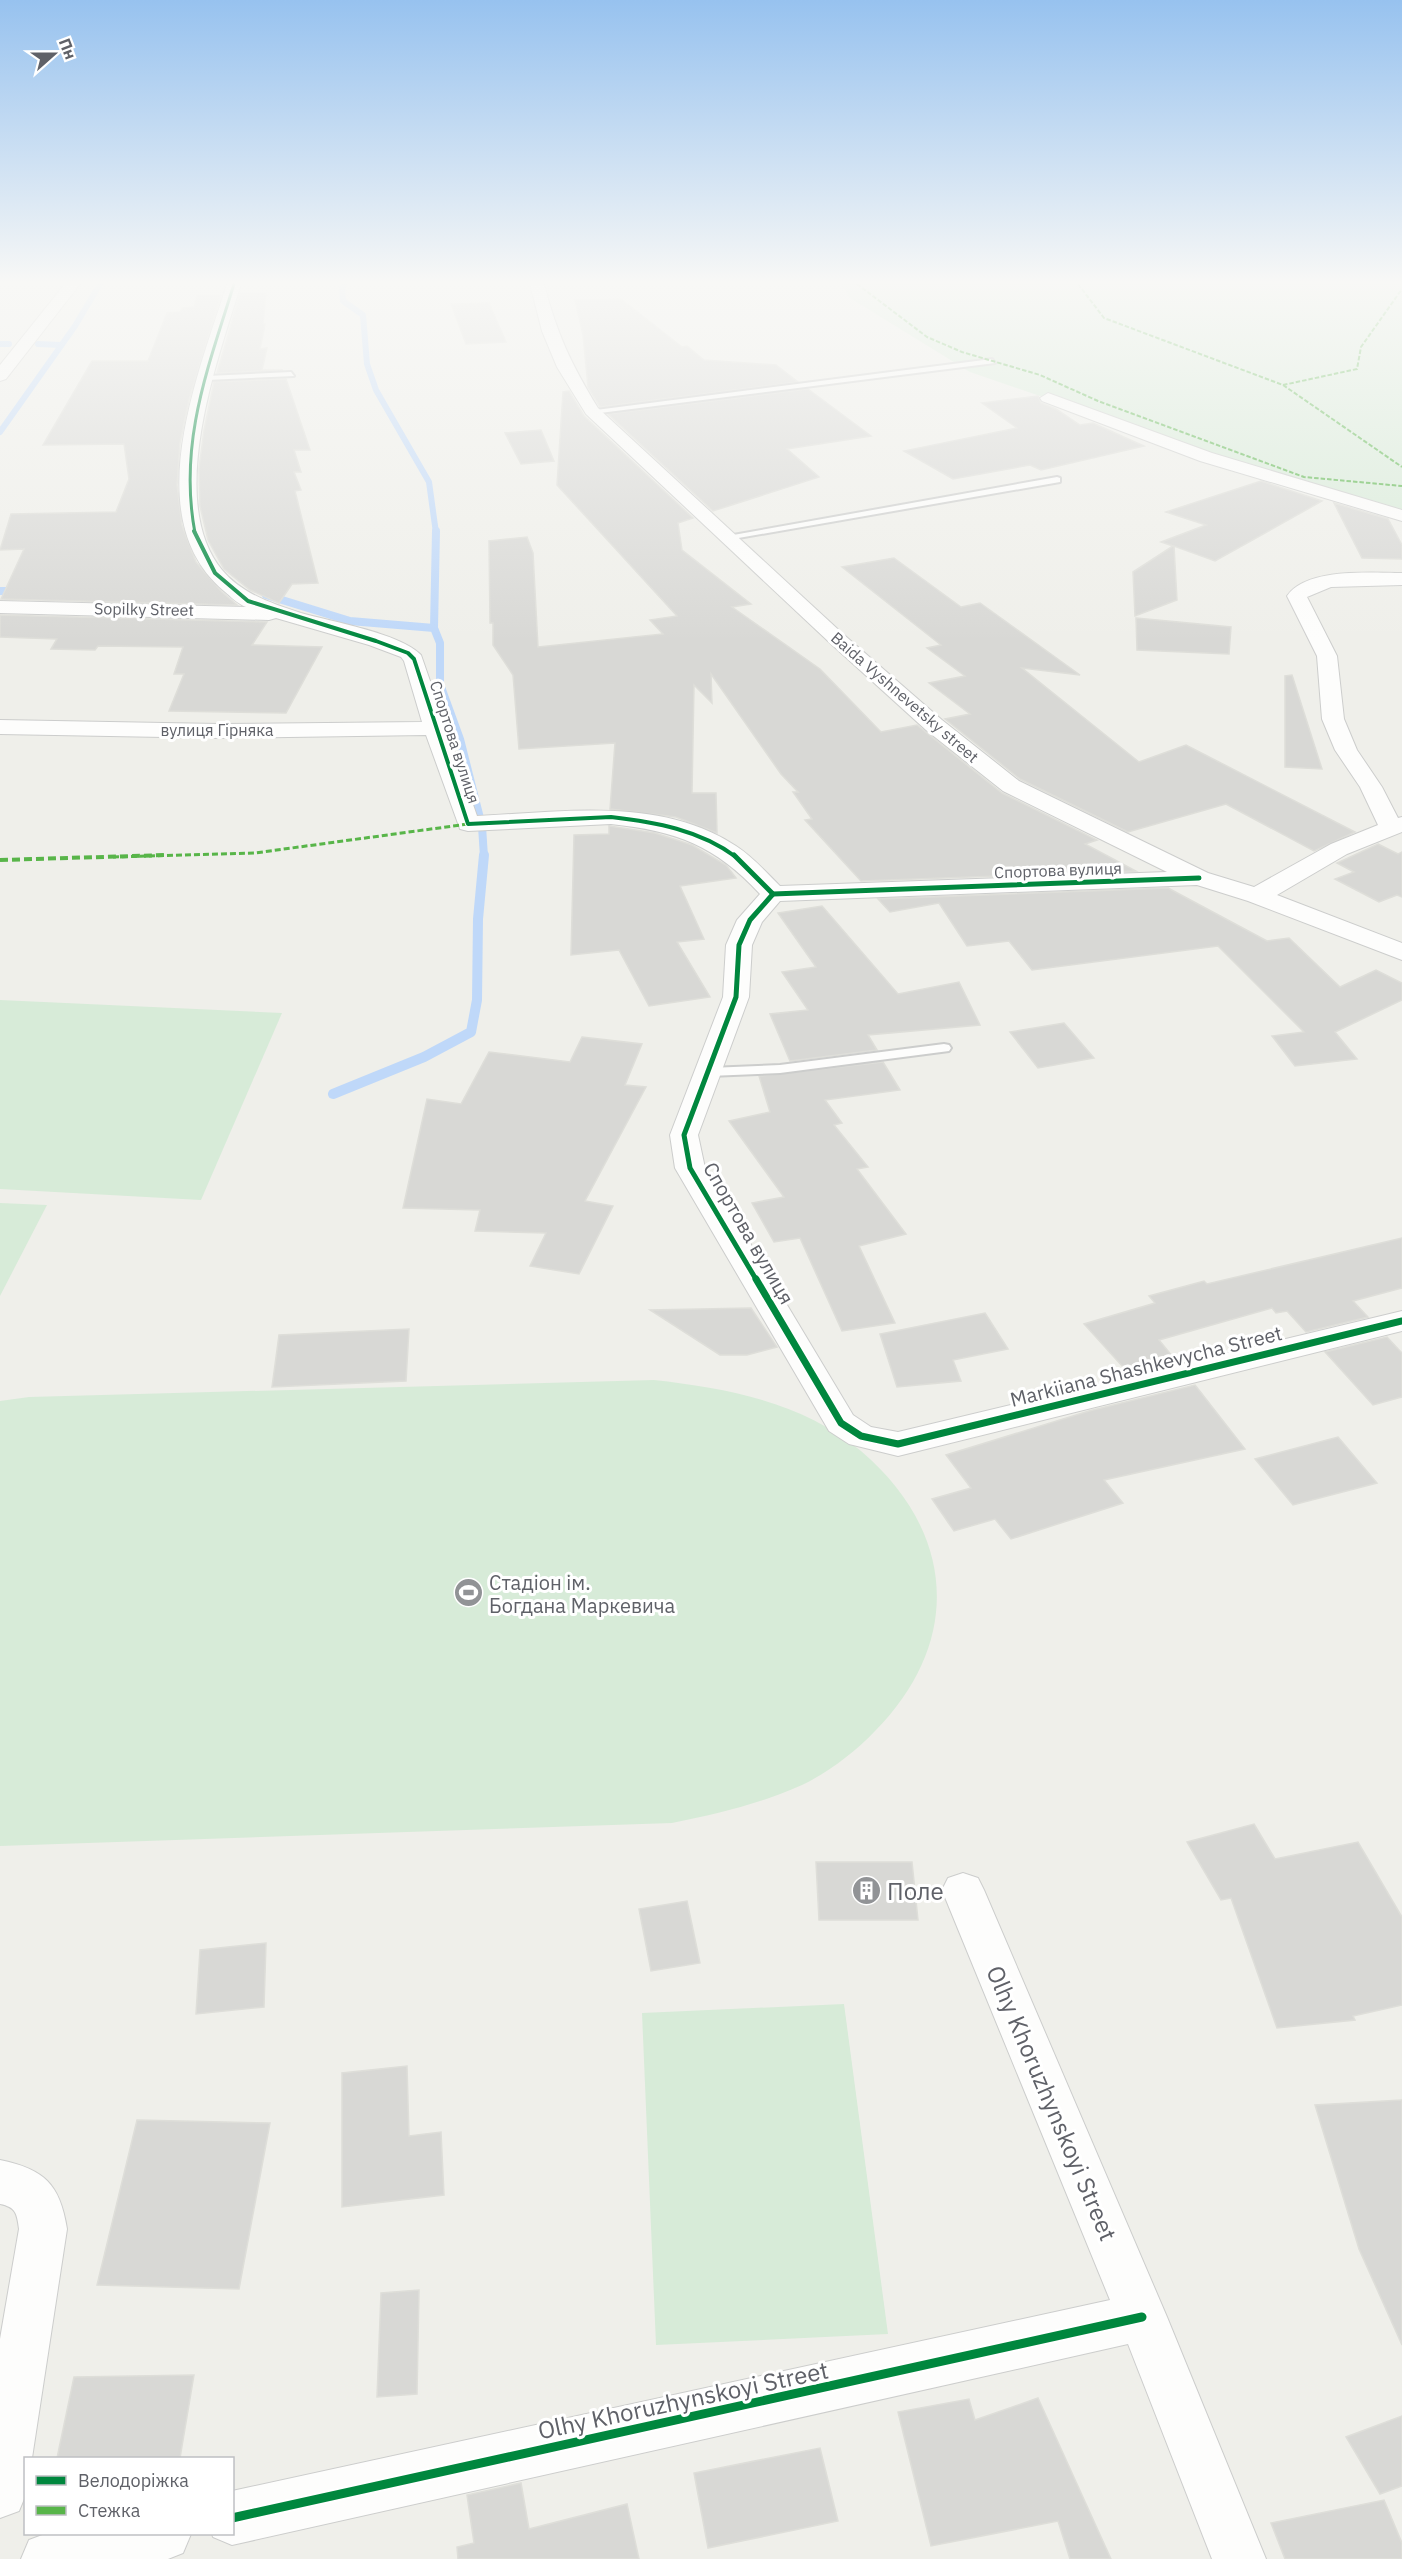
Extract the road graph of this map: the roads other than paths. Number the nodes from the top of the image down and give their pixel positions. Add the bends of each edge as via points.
1 (199, 403) edge
2 (587, 403) edge
3 (653, 403) edge
4 (1063, 403) edge
5 (592, 411) junction
6 (1058, 480) dead end
7 (1402, 516) edge
8 (727, 537) junction
9 (1402, 579) edge
10 (0, 607) edge
11 (287, 615) junction
12 (0, 727) edge
13 (435, 728) junction
14 (1397, 825) edge
15 (1199, 878) junction
16 (773, 894) junction
17 (1257, 896) junction
18 (1402, 952) edge
19 (944, 1048) dead end
20 (709, 1072) junction
21 (1402, 1321) edge
22 (898, 1444) joint
23 (963, 1890) dead end
24 (0, 2182) edge
25 (1142, 2317) junction
26 (0, 2492) edge
27 (234, 2518) edge
28 (159, 2535) edge
29 (48, 2559) edge
30 (1239, 2559) edge

1 - 11 street, Спортова вулиця via 190,452 189,508 200,552 218,579 249,601
2 - 5 street, Baida Vyshnevetsky street
3 - 5 lane
4 - 7 street via 1206,457
5 - 8 street, Baida Vyshnevetsky street
6 - 8 lane
8 - 15 street, Baida Vyshnevetsky street via 934,725 1011,786
9 - 14 street via 1321,584 1303,589 1297,596 1327,656 1333,719 1346,750
10 - 11 street, Sopilky Street
11 - 13 street, Спортова вулиця via 408,653 414,659
12 - 13 street, вулиця Гірняка via 219,731
13 - 16 street, Спортова вулиця via 468,824 633,819 709,840 740,859
14 - 17 street via 1339,849
15 - 16 street, Спортова вулиця
15 - 17 street, Baida Vyshnevetsky street
16 - 20 street, Спортова вулиця via 750,920 739,945 736,997
17 - 18 street, Baida Vyshnevetsky street
19 - 20 lane via 780,1069
20 - 22 street, Спортова вулиця via 684,1135 690,1168 841,1423 861,1436
21 - 22 street, Markiiana Shashkevycha Street
23 - 25 street, Olhy Khoruzhynskoyi Street
24 - 26 street via 21,2185 39,2202 43,2229
25 - 27 street, Olhy Khoruzhynskoyi Street
25 - 30 street, Olhy Khoruzhynskoyi Street
28 - 29 street

